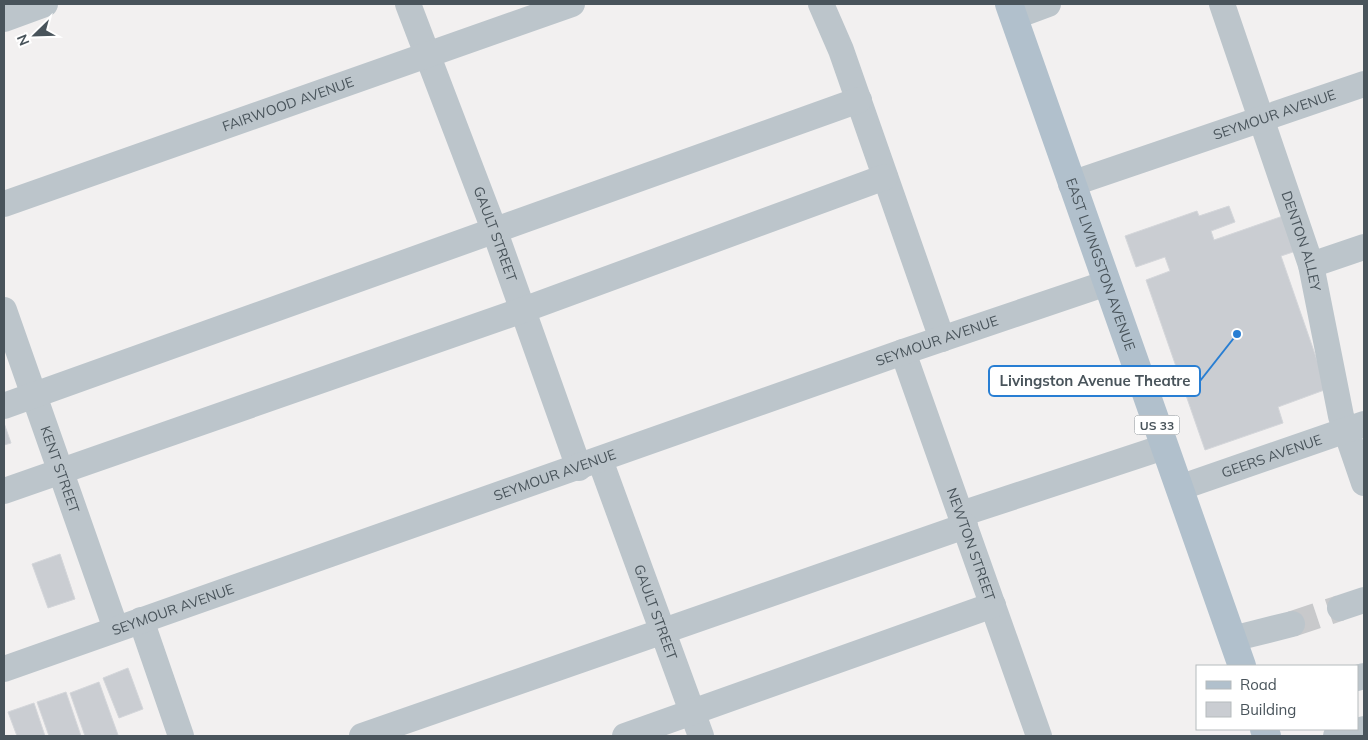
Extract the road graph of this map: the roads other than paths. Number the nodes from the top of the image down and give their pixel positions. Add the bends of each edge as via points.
1 (45, 4) edge
2 (408, 4) edge
3 (572, 4) edge
4 (821, 4) edge
5 (1048, 4) edge
6 (1222, 4) edge
7 (1011, 10) edge
8 (4, 19) edge
9 (426, 54) junction
10 (1364, 84) edge
11 (858, 100) junction
12 (1262, 119) junction
13 (885, 177) junction
14 (1071, 184) junction
15 (4, 204) edge
16 (495, 232) junction
17 (1364, 247) edge
18 (1311, 265) junction
19 (1107, 283) junction
20 (4, 310) edge
21 (523, 310) junction
22 (942, 339) junction
23 (903, 352) junction
24 (34, 396) junction
25 (4, 406) edge
26 (1355, 428) edge
27 (1164, 447) junction
28 (589, 464) junction
29 (60, 471) junction
30 (1364, 483) edge
31 (1179, 488) junction
32 (4, 491) edge
33 (963, 520) junction
34 (993, 606) junction
35 (141, 620) junction
36 (1292, 624) tunnel mouth
37 (116, 629) junction
38 (662, 630) junction
39 (1232, 639) junction
40 (1242, 665) edge
41 (4, 669) edge
42 (697, 724) edge
43 (1357, 730) edge
44 (182, 736) edge
45 (362, 736) edge
46 (625, 736) edge
47 (1039, 736) edge
48 (1336, 736) edge

1 - 8 street
2 - 9 street, GAULT STREET
3 - 9 street, FAIRWOOD AVENUE
4 - 11 street
5 - 7 street
6 - 12 street, DENTON ALLEY
7 - 14 main road, EAST LIVINGSTON AVENUE / US 33
9 - 15 street, FAIRWOOD AVENUE
9 - 16 street, GAULT STREET
10 - 12 street, SEYMOUR AVENUE
11 - 13 street
11 - 16 street
12 - 14 street, SEYMOUR AVENUE
12 - 18 street, DENTON ALLEY
13 - 21 street
13 - 22 street
14 - 19 main road, EAST LIVINGSTON AVENUE / US 33
16 - 21 street, GAULT STREET
16 - 24 street
17 - 18 street
18 - 26 street, DENTON ALLEY via 1340,416
19 - 22 street, SEYMOUR AVENUE
19 - 27 main road, EAST LIVINGSTON AVENUE / US 33
20 - 24 street, KENT STREET
21 - 28 street, GAULT STREET
21 - 29 street
22 - 23 street, SEYMOUR AVENUE
23 - 28 street, SEYMOUR AVENUE
23 - 33 street, NEWTON STREET
24 - 25 street
24 - 29 street, KENT STREET
26 - 30 street, DENTON ALLEY
26 - 31 street, GEERS AVENUE
27 - 31 main road, EAST LIVINGSTON AVENUE / US 33
27 - 33 street
28 - 35 street, SEYMOUR AVENUE
28 - 38 street, GAULT STREET
29 - 32 street
29 - 37 street, KENT STREET
31 - 39 main road, EAST LIVINGSTON AVENUE / US 33
33 - 34 street, NEWTON STREET
33 - 38 street
34 - 42 street
34 - 47 street, NEWTON STREET
35 - 37 street, SEYMOUR AVENUE
35 - 44 street
36 - 39 street
37 - 41 street, SEYMOUR AVENUE
38 - 42 street, GAULT STREET
38 - 45 street
39 - 40 main road, EAST LIVINGSTON AVENUE / US 33
42 - 46 street
43 - 48 street

